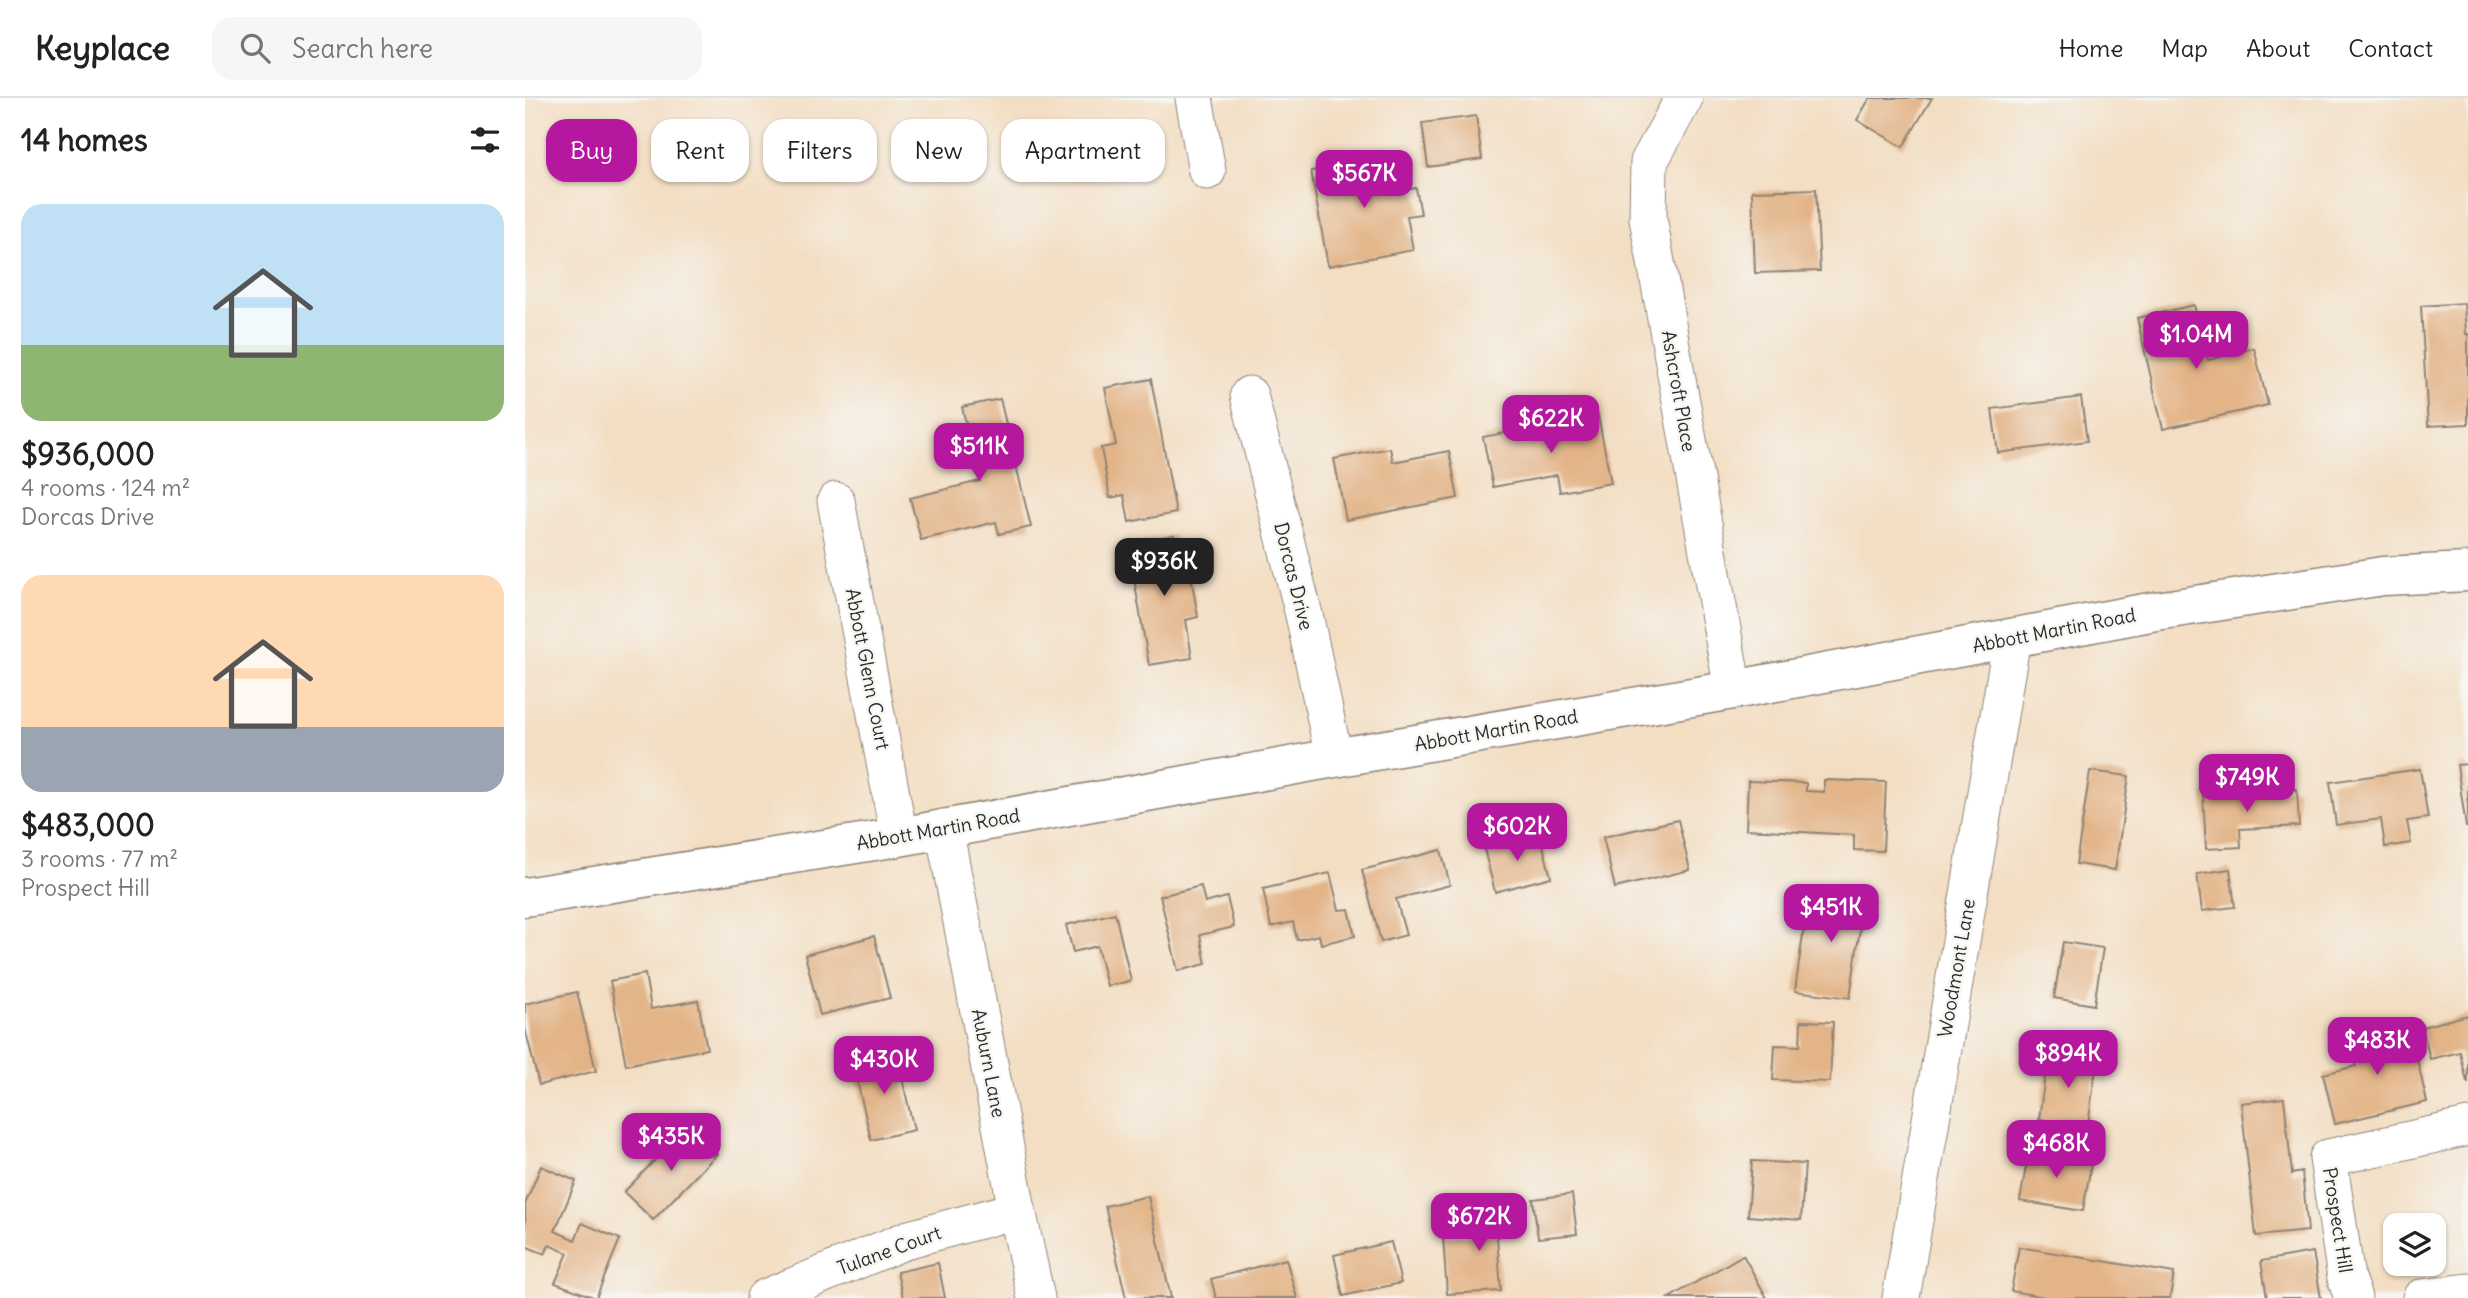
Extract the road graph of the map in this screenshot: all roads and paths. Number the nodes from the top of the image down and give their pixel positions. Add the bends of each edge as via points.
1 (1194, 98) edge
2 (1684, 98) edge
3 (1207, 171) dead end
4 (1249, 395) dead end
5 (836, 501) dead end
6 (2468, 572) edge
7 (2012, 638) junction
8 (1733, 690) junction
9 (1334, 758) junction
10 (944, 828) junction
11 (899, 837) junction
12 (525, 897) edge
13 (2468, 1127) edge
14 (1017, 1210) junction
15 (2468, 1292) edge
16 (765, 1298) edge
17 (1037, 1298) edge
18 (1901, 1298) edge
19 (2353, 1298) edge
20 (2421, 1298) edge

1 - 3 street
2 - 8 street, Ashcroft Place via 1649,162 1648,218
4 - 9 street, Dorcas Drive
5 - 11 street, Abbott Glenn Court
6 - 7 main road, Abbott Martin Road via 2383,576
7 - 8 main road, Abbott Martin Road
7 - 18 street, Woodmont Lane
8 - 9 main road, Abbott Martin Road
9 - 10 main road, Abbott Martin Road
10 - 11 main road, Abbott Martin Road
10 - 14 street, Auburn Lane
11 - 12 main road, Abbott Martin Road
13 - 19 street, Prospect Hill via 2328,1158
14 - 16 street, Tulane Court via 909,1238
14 - 17 street, Auburn Lane
15 - 20 street

